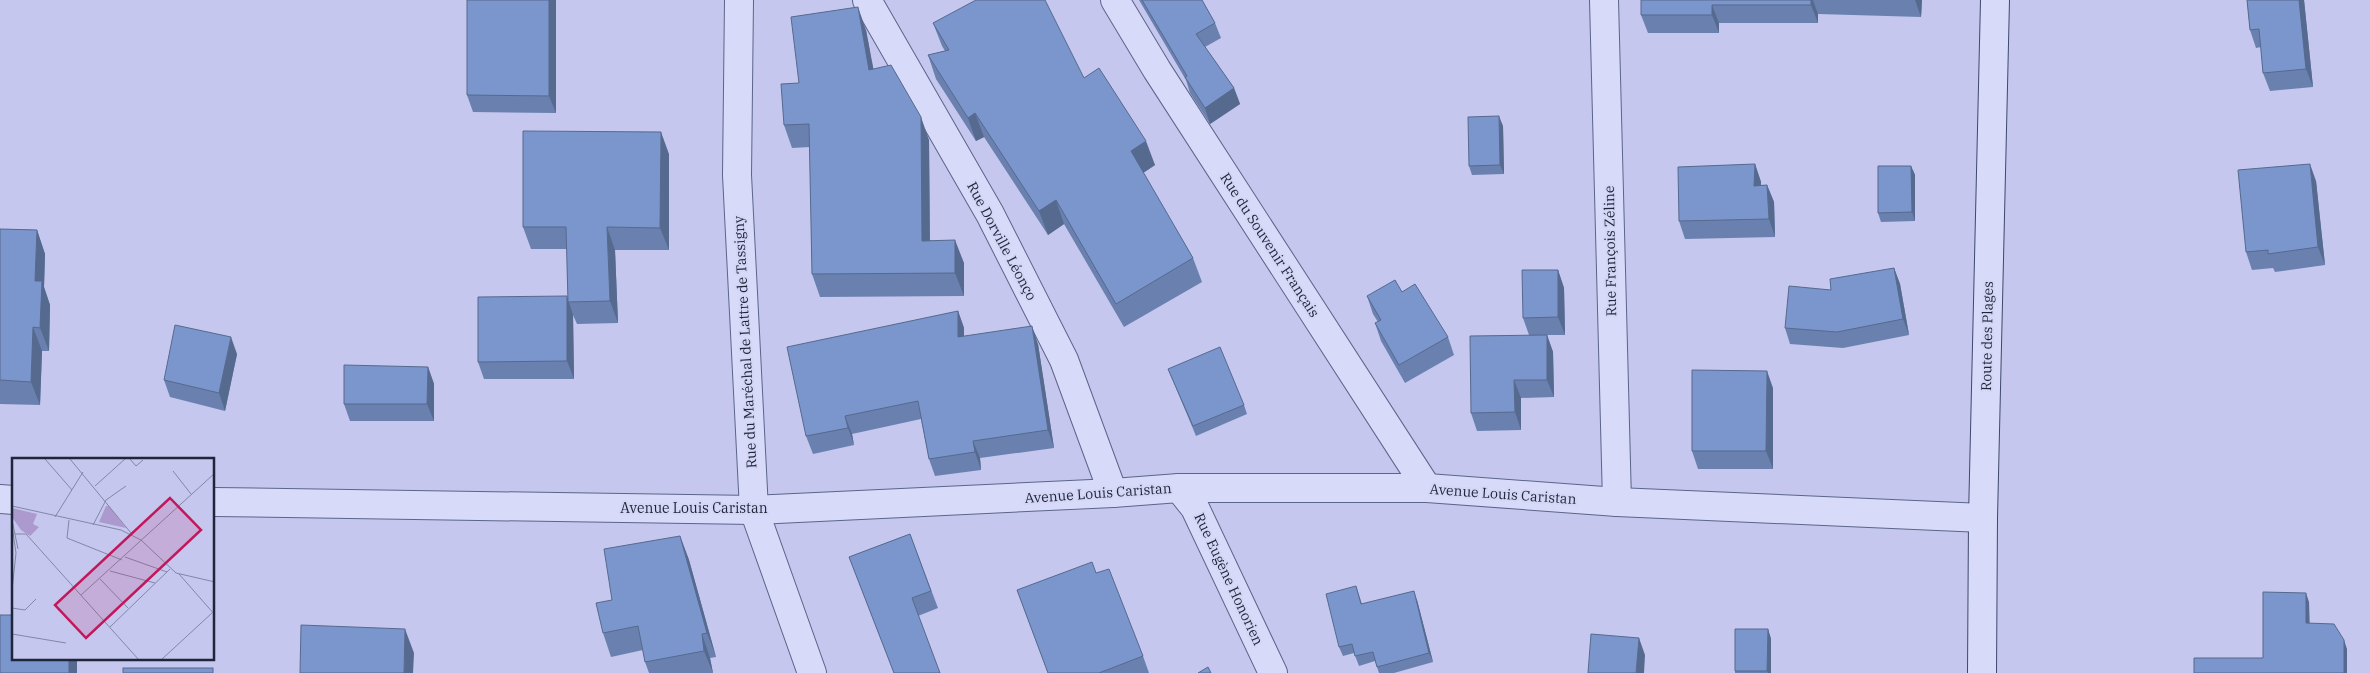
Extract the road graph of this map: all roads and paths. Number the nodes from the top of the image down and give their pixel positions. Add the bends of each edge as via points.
1 (739, 0) edge
2 (867, 0) edge
3 (1115, 0) edge
4 (1604, 0) edge
5 (1995, 0) edge
6 (1179, 488) junction
7 (1427, 488) junction
8 (1114, 493) junction
9 (215, 502) edge
10 (1617, 502) junction
11 (754, 510) junction
12 (1983, 518) junction
13 (805, 666) edge
14 (1273, 673) edge
15 (1982, 673) edge

1 - 11 street, Rue du Maréchal de Lattre de Tassigny via 737,175
2 - 8 street, Rue Dorville Léonço via 990,214 1064,360
3 - 7 street, Rue du Souvenir Français
4 - 10 street, Rue François Zéline
5 - 12 street, Route des Plages
6 - 7 street, Avenue Louis Caristan
6 - 8 street, Avenue Louis Caristan
6 - 14 street, Rue Eugène Honorien via 1195,508
7 - 10 street, Avenue Louis Caristan
8 - 11 street, Avenue Louis Caristan
9 - 11 street, Avenue Louis Caristan
10 - 12 street, Avenue Louis Caristan
11 - 13 street, Rue du Maréchal de Lattre de Tassigny
12 - 15 street, Route des Plages

